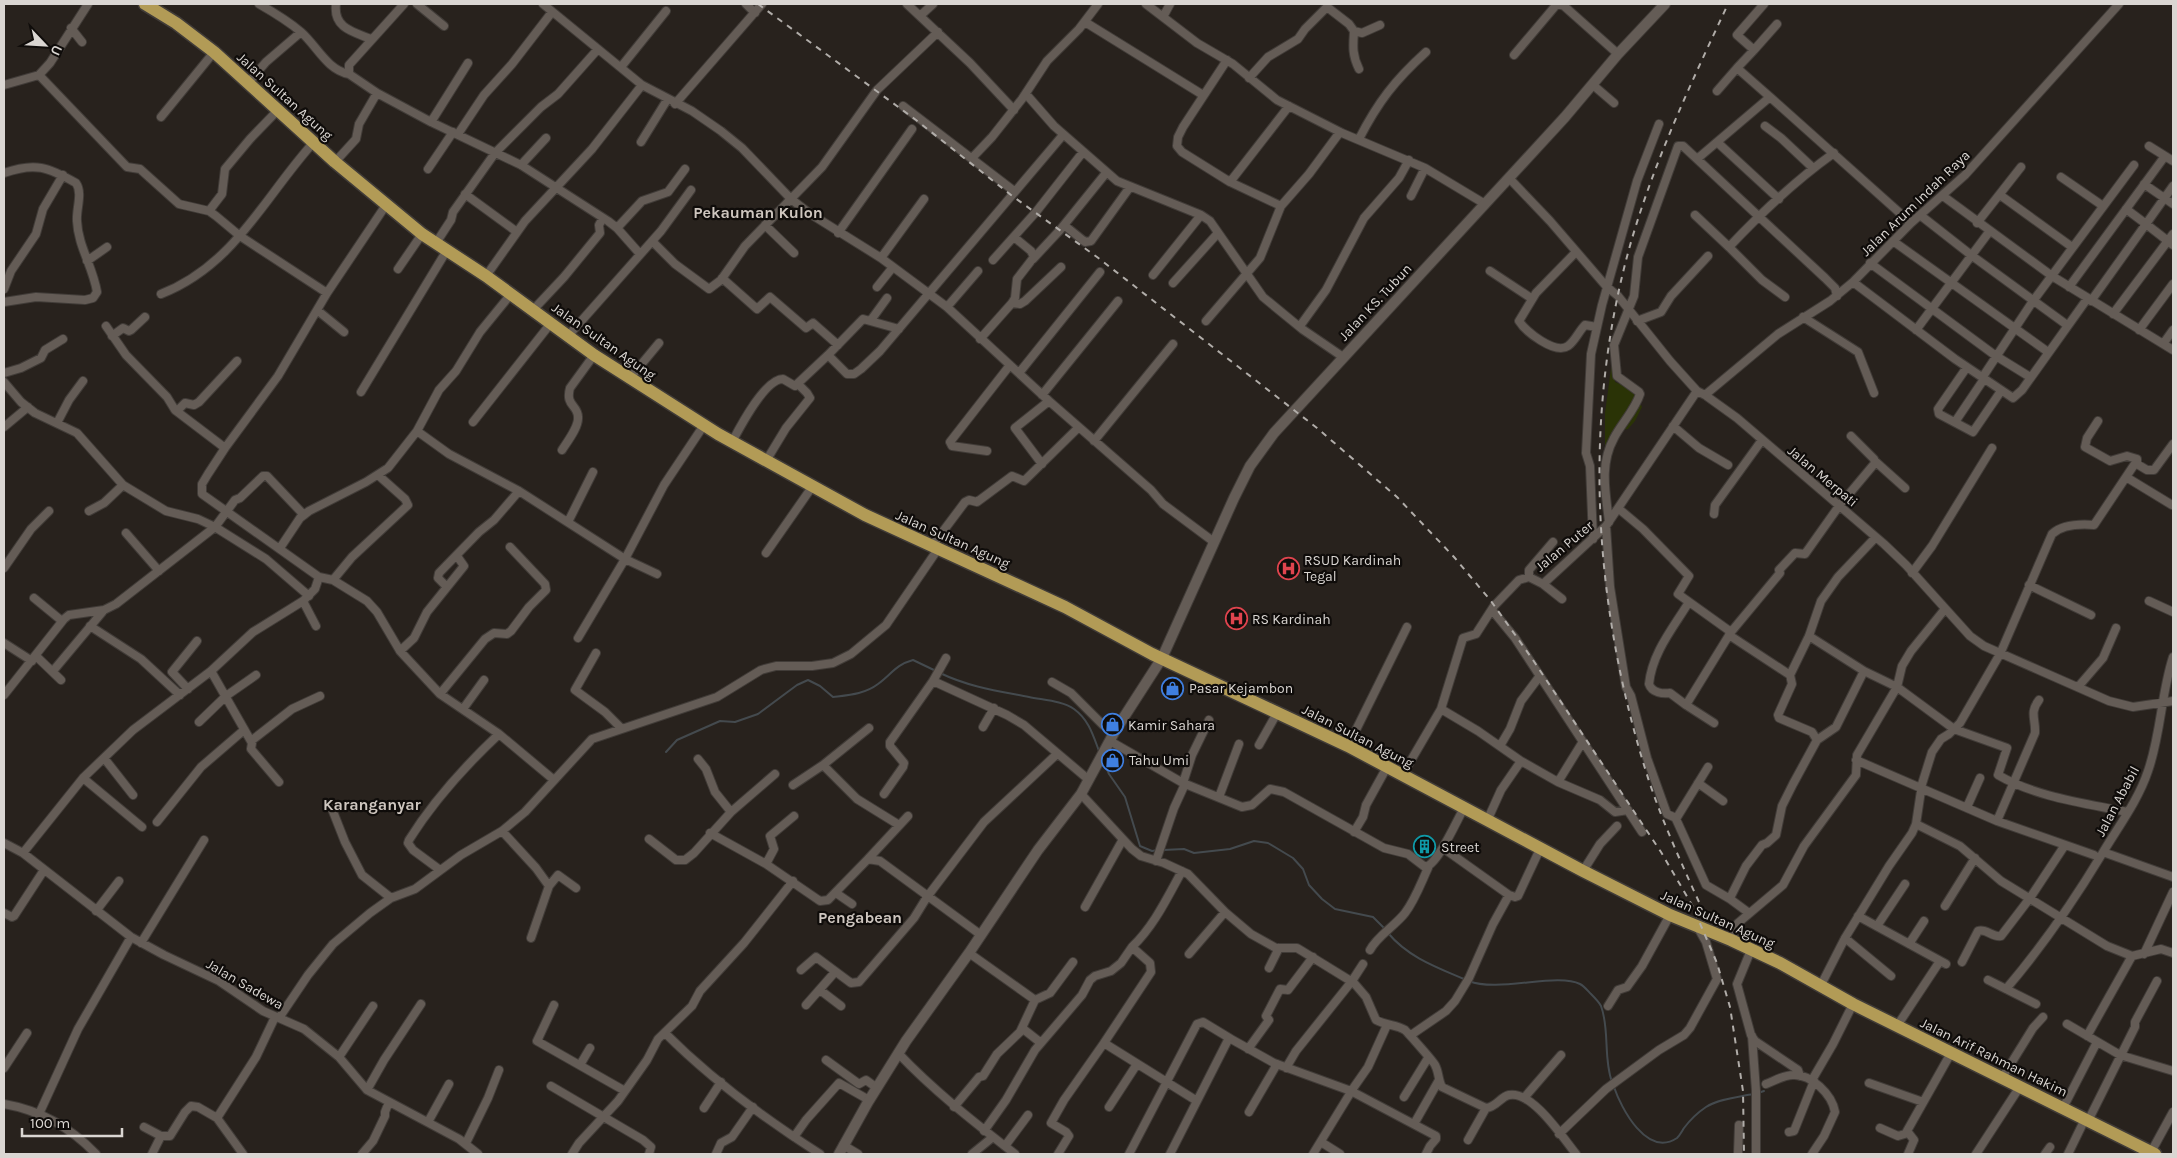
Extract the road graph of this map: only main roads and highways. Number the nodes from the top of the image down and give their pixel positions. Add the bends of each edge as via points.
1 (1665, 4) edge
2 (150, 5) edge
3 (1162, 658) junction
4 (1821, 985) joint
5 (841, 1150) edge
6 (2152, 1154) edge

1 - 3 main road, Jalan KS. Tubun via 1274,433 1250,466
2 - 3 highway, Jalan Sultan Agung via 214,52 335,162 422,234 594,355 732,442 812,487 865,515 1066,607
3 - 4 highway, Jalan Sultan Agung via 1348,746 1583,871
3 - 5 main road, Jalan KS. Tubun via 1115,731 1081,794 1038,850 898,1053
4 - 6 highway, Jalan Arif Rahman Hakim via 1852,1004

